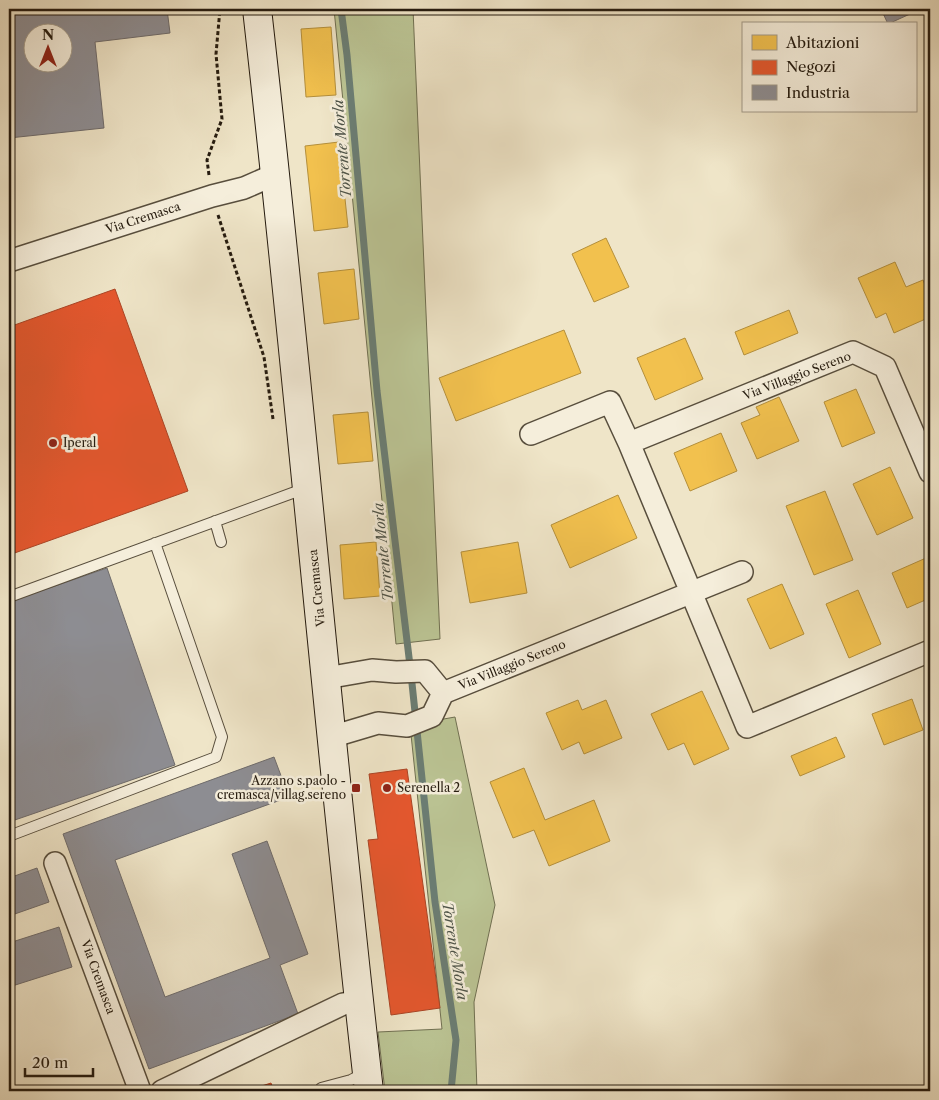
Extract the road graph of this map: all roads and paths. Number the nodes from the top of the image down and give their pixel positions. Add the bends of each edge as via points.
1 (220, 9) edge
2 (257, 9) edge
3 (276, 174) junction
4 (212, 196) junction
5 (9, 261) edge
6 (273, 422) dead end
7 (531, 434) dead end
8 (629, 444) junction
9 (930, 472) edge
10 (307, 488) junction
11 (214, 522) junction
12 (221, 542) dead end
13 (155, 543) junction
14 (742, 572) dead end
15 (691, 592) junction
16 (9, 597) edge
17 (930, 651) edge
18 (326, 678) junction
19 (443, 692) junction
20 (331, 737) junction
21 (9, 836) edge
22 (55, 862) dead end
23 (360, 1007) junction
24 (368, 1081) edge
25 (140, 1091) edge
26 (162, 1091) edge
27 (320, 1091) edge

1 - 4 path via 216,54 222,119 207,160
2 - 3 main road, Via Cremasca
3 - 4 street, Via Cremasca via 244,188
3 - 10 main road, Via Cremasca
4 - 5 street, Via Cremasca
4 - 6 path via 264,357
7 - 8 street via 610,402
8 - 9 street, Via Villaggio Sereno via 853,352 885,367
8 - 15 street
10 - 11 lane
10 - 18 main road, Via Cremasca
11 - 12 lane
11 - 13 lane
13 - 16 lane
13 - 21 lane via 222,737 216,757
14 - 15 street, Via Villaggio Sereno
15 - 17 street via 747,727
15 - 19 street, Via Villaggio Sereno
18 - 19 street, Via Villaggio Sereno via 372,670 425,671
18 - 20 main road, Via Cremasca
19 - 20 street, Via Villaggio Sereno via 432,716 407,726 378,724
20 - 23 main road, Via Cremasca
22 - 25 street, Via Cremasca
23 - 24 main road, Via Cremasca
23 - 26 street via 343,1004
24 - 27 lane via 351,1080

